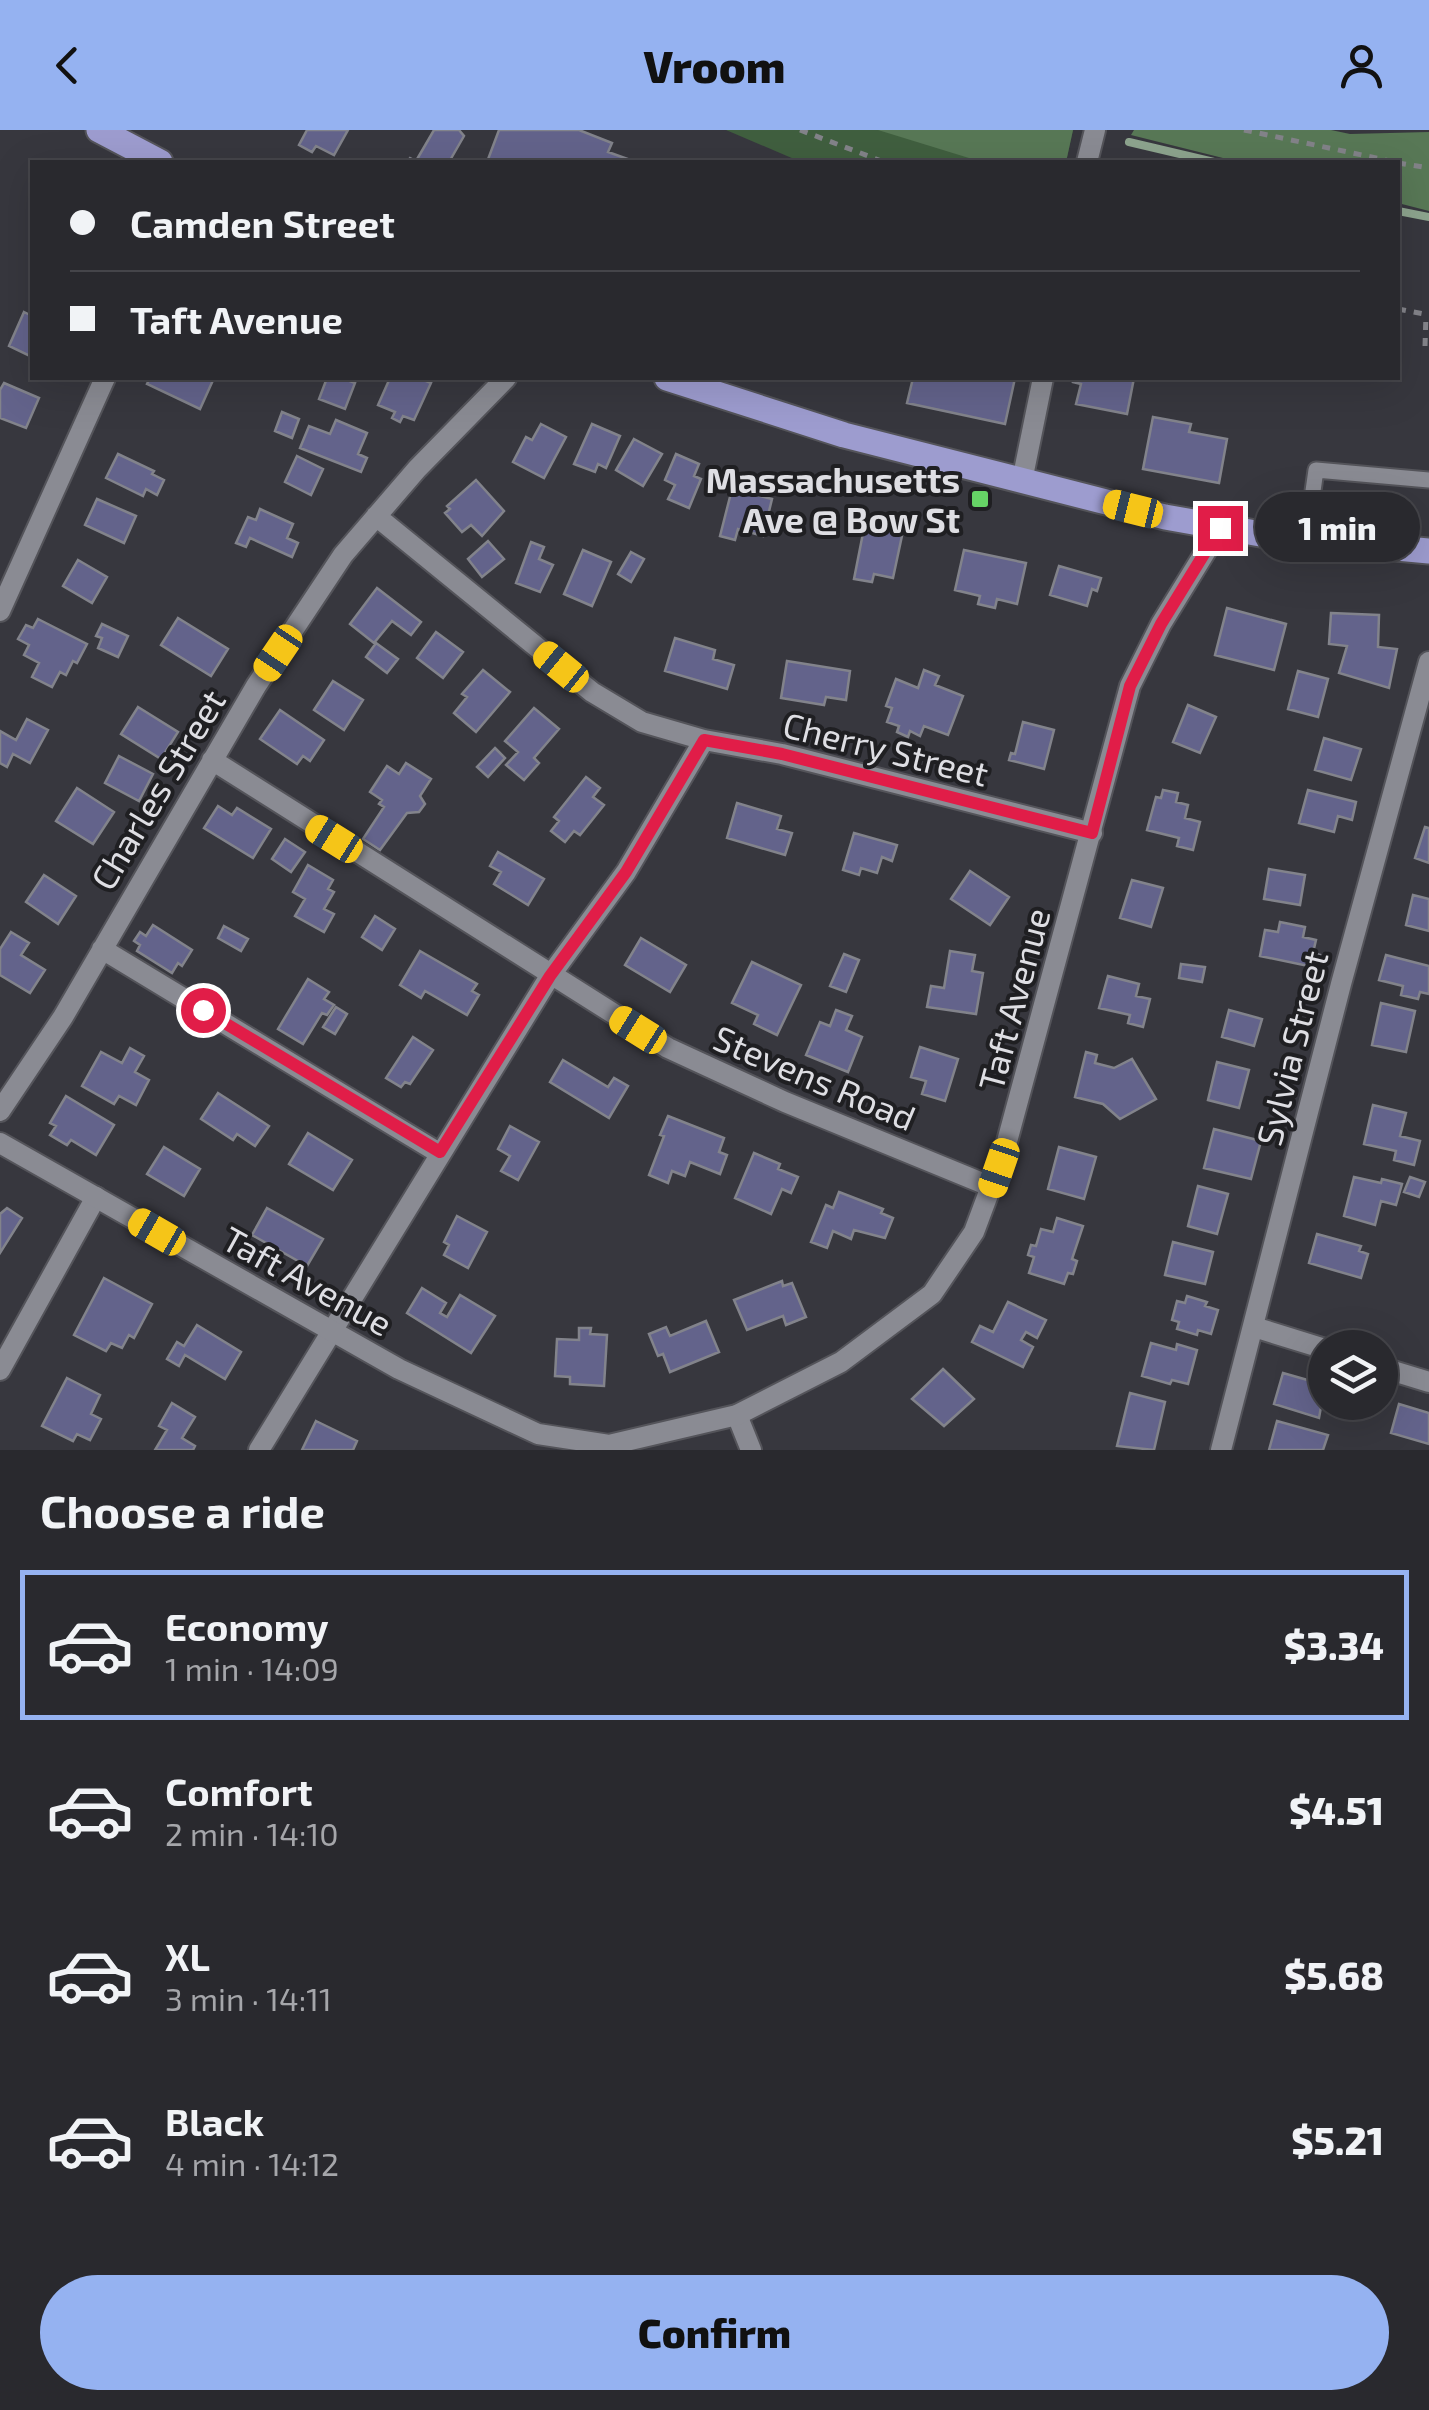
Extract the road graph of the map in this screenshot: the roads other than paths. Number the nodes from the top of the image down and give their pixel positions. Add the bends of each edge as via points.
1 (98, 130) edge
2 (1095, 130) edge
3 (156, 160) edge
4 (1088, 160) edge
5 (105, 380) edge
6 (504, 380) edge
7 (673, 380) edge
8 (1042, 380) edge
9 (1429, 480) edge
10 (1022, 481) junction
11 (376, 516) junction
12 (1220, 528) junction
13 (1306, 540) junction
14 (1429, 551) edge
15 (0, 611) edge
16 (1429, 662) edge
17 (704, 740) junction
18 (212, 760) junction
19 (1092, 833) junction
20 (102, 949) junction
21 (550, 976) junction
22 (0, 1111) edge
23 (0, 1144) edge
24 (440, 1152) junction
25 (992, 1187) junction
26 (96, 1198) junction
27 (1254, 1327) junction
28 (331, 1330) junction
29 (1308, 1344) edge
30 (0, 1370) edge
31 (1398, 1372) edge
32 (1429, 1382) edge
33 (737, 1415) junction
34 (259, 1450) edge
35 (751, 1450) edge
36 (1221, 1450) edge

1 - 3 main road
2 - 4 street
5 - 15 street
6 - 11 street, Charles Street
7 - 10 main road via 844,435
8 - 10 street
9 - 13 lane via 1316,470
10 - 12 main road
11 - 17 street, Cherry Street via 619,711
11 - 18 street, Charles Street via 343,554
12 - 13 main road
12 - 19 street, Taft Avenue via 1130,686
13 - 14 main road
16 - 27 street, Sylvia Street
17 - 19 street, Cherry Street
17 - 21 street via 626,872
18 - 20 street, Charles Street
18 - 21 street, Stevens Road
19 - 25 street, Taft Avenue
20 - 22 street, Charles Street
20 - 24 street
21 - 24 street
21 - 25 street, Stevens Road via 668,1048
23 - 26 street, Taft Avenue
24 - 28 street
25 - 33 street, Taft Avenue via 974,1232 932,1294 841,1362
26 - 28 street, Taft Avenue
26 - 30 street
27 - 29 street
27 - 36 street, Sylvia Street
28 - 33 street, Taft Avenue via 538,1434 609,1445
28 - 34 street
31 - 32 street
33 - 35 street

